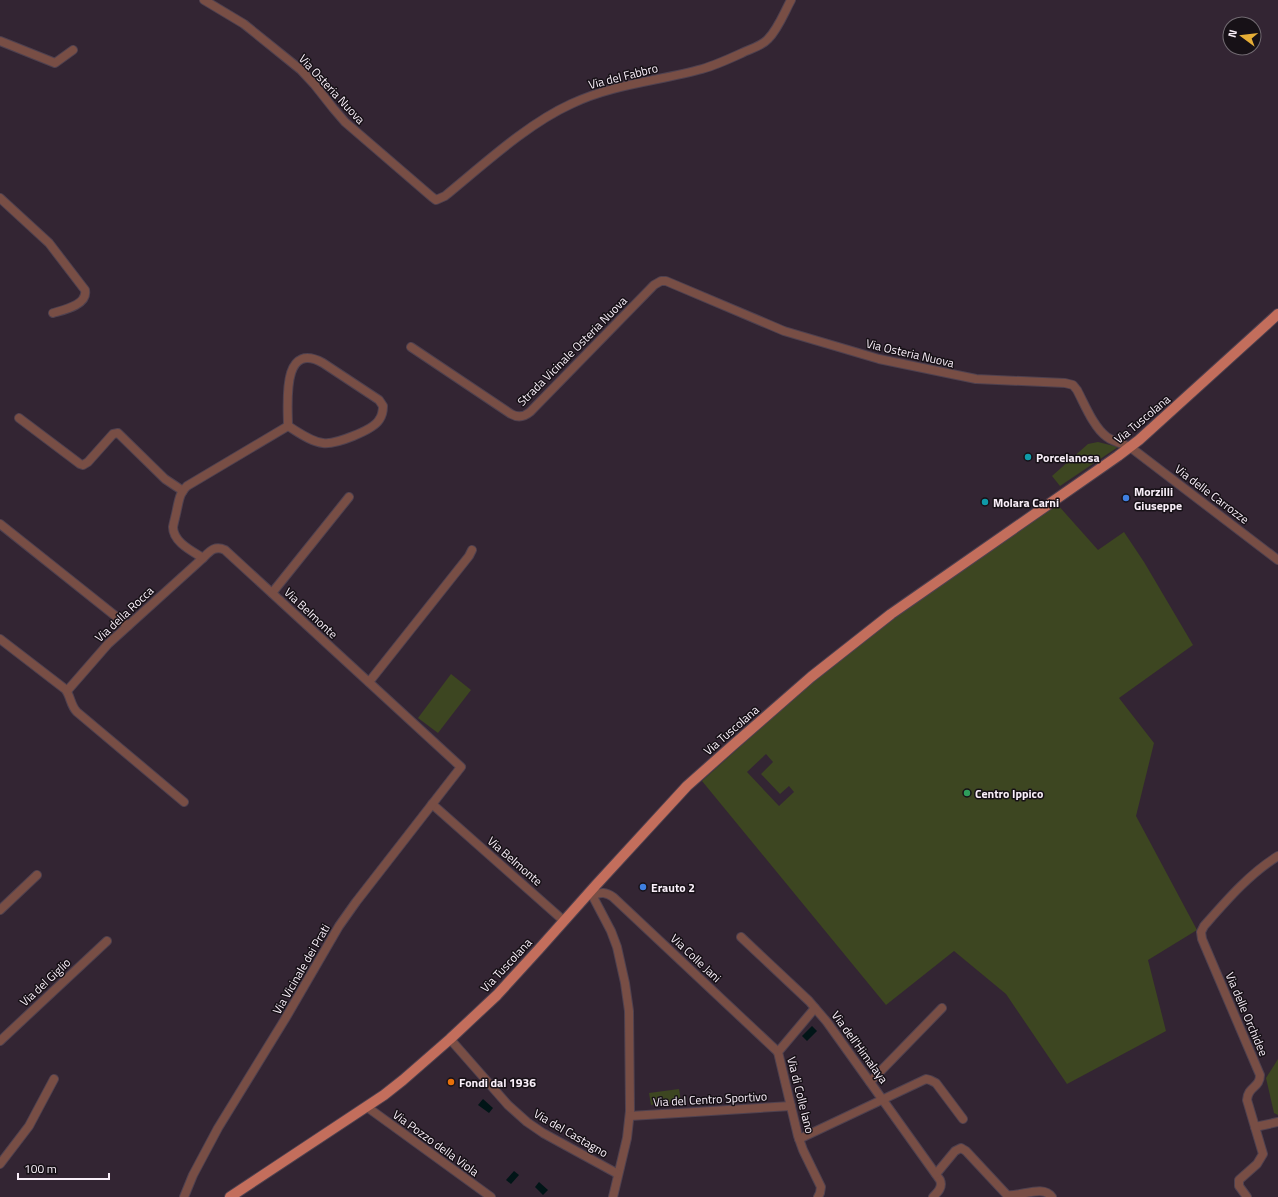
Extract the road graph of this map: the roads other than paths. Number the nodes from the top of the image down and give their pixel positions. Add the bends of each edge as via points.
1 (204, 0) edge
2 (791, 0) edge
3 (0, 42) edge
4 (74, 50) dead end
5 (0, 198) edge
6 (438, 199) joint
7 (666, 281) joint
8 (53, 313) dead end
9 (1278, 314) edge
10 (411, 347) dead end
11 (19, 418) dead end
12 (288, 426) junction
13 (1130, 447) junction
14 (182, 491) junction
15 (349, 497) dead end
16 (0, 524) edge
17 (472, 550) dead end
18 (203, 558) junction
19 (1278, 560) edge
20 (272, 593) junction
21 (128, 626) junction
22 (0, 638) edge
23 (369, 682) junction
24 (67, 691) junction
25 (461, 767) joint
26 (184, 802) dead end
27 (432, 804) junction
28 (1278, 856) edge
29 (37, 875) dead end
30 (592, 893) junction
31 (0, 910) edge
32 (564, 921) junction
33 (741, 937) dead end
34 (107, 941) dead end
35 (816, 1008) junction
36 (942, 1008) dead end
37 (450, 1039) junction
38 (0, 1041) edge
39 (778, 1052) junction
40 (54, 1079) dead end
41 (870, 1082) junction
42 (883, 1100) junction
43 (791, 1106) junction
44 (367, 1107) junction
45 (630, 1116) junction
46 (963, 1119) dead end
47 (1278, 1122) edge
48 (1255, 1127) junction
49 (799, 1139) junction
50 (0, 1164) edge
51 (618, 1174) junction
52 (936, 1174) junction
53 (184, 1197) edge
54 (230, 1197) edge
55 (491, 1197) edge
56 (613, 1197) edge
57 (818, 1197) edge
58 (933, 1197) edge
59 (1052, 1197) edge
60 (1247, 1197) edge

1 - 6 street, Via Osteria Nuova via 244,24 279,51 312,81 348,125 432,197
2 - 6 street, Via del Fabbro via 772,35 762,44 710,66 611,89 568,105 524,133
3 - 4 street via 55,63
5 - 8 street via 49,242 86,290 84,299 73,307
7 - 10 street, Strada Vicinale Osteria Nuova via 654,285 530,412 522,416 509,414
7 - 13 street, Via Osteria Nuova via 784,331 879,359 976,379 1070,384 1076,389 1105,435
9 - 13 main road, Via Tuscolana
11 - 14 street via 83,465 113,434 118,433
12 - 12 street via 317,442 333,443 376,424 383,406 379,400 320,362 304,359 296,364 290,374
12 - 14 street
13 - 19 street, Via delle Carrozze
13 - 30 main road, Via Tuscolana via 892,614 811,678 687,786
14 - 18 street via 173,527 175,535 180,542
15 - 20 street
16 - 21 street
17 - 23 street
18 - 20 street, Via Belmonte via 213,548 223,548
18 - 21 street, Via della Rocca
20 - 23 street, Via Belmonte
21 - 24 street, Via della Rocca via 106,646
22 - 24 street
23 - 25 street, Via Belmonte
24 - 26 street via 77,712
25 - 27 street, Via Vicinale dei Prati
27 - 32 street, Via Belmonte
27 - 53 street, Via Vicinale dei Prati via 335,932 218,1128
28 - 48 street, Via delle Orchidee via 1260,868 1239,888 1201,932 1260,1075 1260,1081 1249,1091 1247,1098
29 - 31 street
30 - 32 main road, Via Tuscolana
30 - 39 street, Via Colle Jani via 603,893 613,897
30 - 45 street via 616,943 626,988
32 - 37 main road, Via Tuscolana via 497,995
33 - 35 street, Via dell'Himalaya
34 - 38 street, Via del Giglio
35 - 39 street, Via di Colle Iano
35 - 41 street, Via dell'Himalaya
36 - 41 street
37 - 44 main road, Via Tuscolana via 400,1083
37 - 51 street, Via del Castagno via 508,1105 527,1122
39 - 43 street, Via di Colle Iano
40 - 50 street via 26,1129
41 - 42 street, Via dell'Himalaya
42 - 46 street via 921,1081 930,1080 937,1084
42 - 49 street
42 - 52 street, Via dell'Himalaya
43 - 45 street, Via del Centro Sportivo
43 - 49 street, Via di Colle Iano
44 - 54 main road, Via Tuscolana
44 - 55 street, Via Pozzo della Viola
45 - 51 street
47 - 48 street
48 - 60 street, Via delle Orchidee via 1263,1154 1257,1164 1239,1180 1239,1186
49 - 57 street, Via di Colle Iano via 821,1187
51 - 56 street
52 - 58 street, Via dell'Himalaya via 941,1186
52 - 59 street via 955,1151 961,1148 1007,1195 1015,1197 1043,1191

